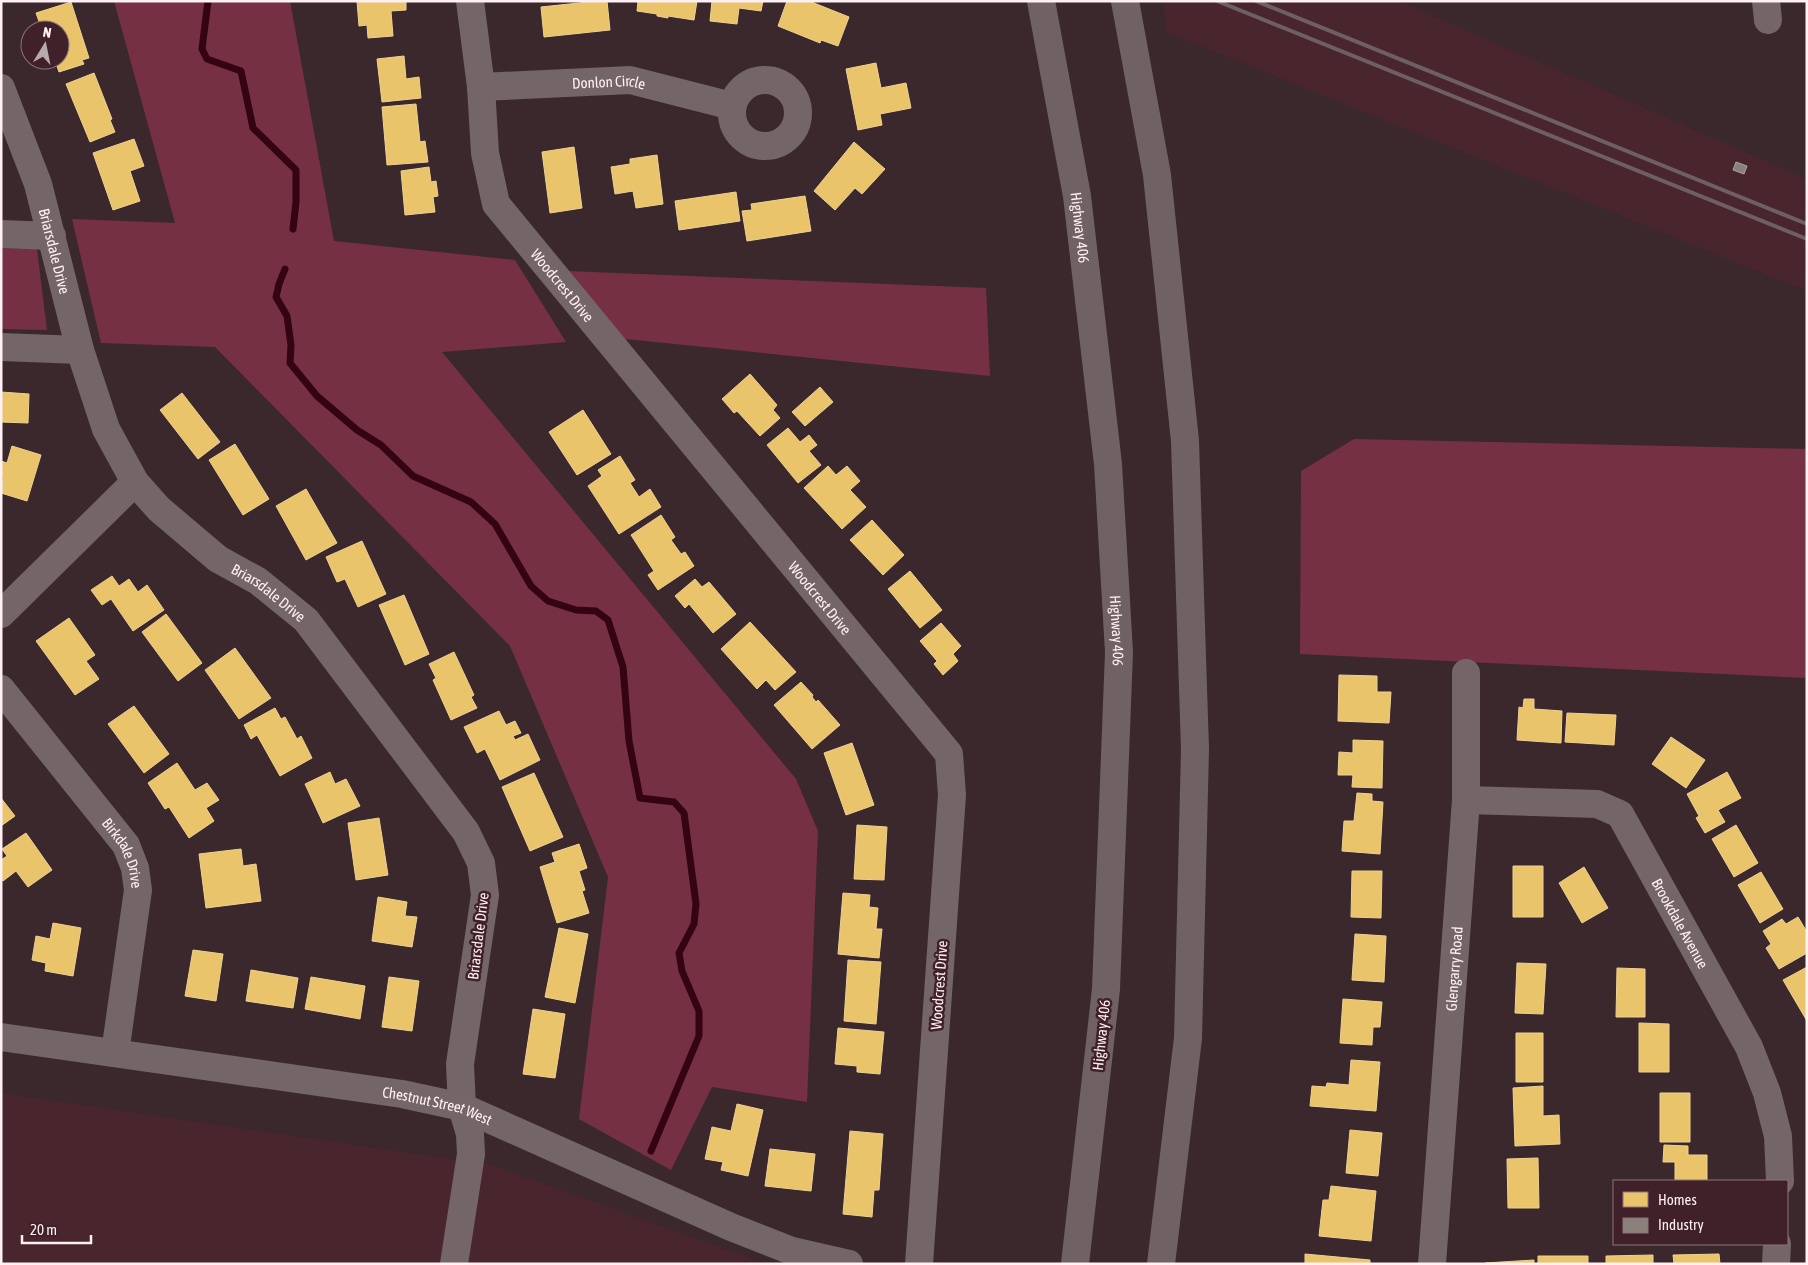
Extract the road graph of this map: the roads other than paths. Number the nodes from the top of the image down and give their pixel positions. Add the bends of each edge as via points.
1 (470, 1) edge
2 (1041, 1) edge
3 (1125, 1) edge
4 (481, 87) junction
5 (1, 88) edge
6 (732, 106) dead end
7 (1, 234) edge
8 (52, 236) junction
9 (1, 347) edge
10 (80, 350) junction
11 (135, 482) junction
12 (1, 614) edge
13 (1466, 673) dead end
14 (1, 689) edge
15 (1466, 800) junction
16 (1, 1037) edge
17 (115, 1053) junction
18 (462, 1107) junction
19 (1780, 1180) edge
20 (1777, 1245) edge
21 (454, 1264) edge
22 (849, 1264) edge
23 (919, 1264) edge
24 (1076, 1264) edge
25 (1161, 1264) edge
26 (1432, 1264) edge
27 (1776, 1264) edge

1 - 4 street, Woodcrest Drive
2 - 24 highway, Highway 406 via 1077,196 1108,464 1119,652 1106,989
3 - 25 highway via 1156,175 1186,440 1195,749 1188,1038
4 - 6 street, Donlon Circle via 630,80
4 - 23 street, Woodcrest Drive via 485,153 496,204 949,754 952,795
5 - 8 street, Briarsdale Drive via 38,184
7 - 8 street
8 - 10 street, Briarsdale Drive
9 - 10 street
10 - 11 street, Briarsdale Drive via 106,429
11 - 12 street
11 - 18 street, Briarsdale Drive via 159,509 218,559 258,581 306,620 466,832 481,863 486,895 460,1064
13 - 15 street, Glengarry Road
14 - 17 street, Birkdale Drive via 126,845 135,868 138,890
15 - 19 street, Brookdale Avenue via 1597,804 1620,814 1748,1047 1767,1093 1778,1136
15 - 26 street, Glengarry Road
16 - 17 street, Chestnut Street West
17 - 18 street, Chestnut Street West via 402,1094
18 - 21 street, Briarsdale Drive via 470,1134 471,1154
18 - 22 street, Chestnut Street West via 730,1227 792,1251
20 - 27 street

